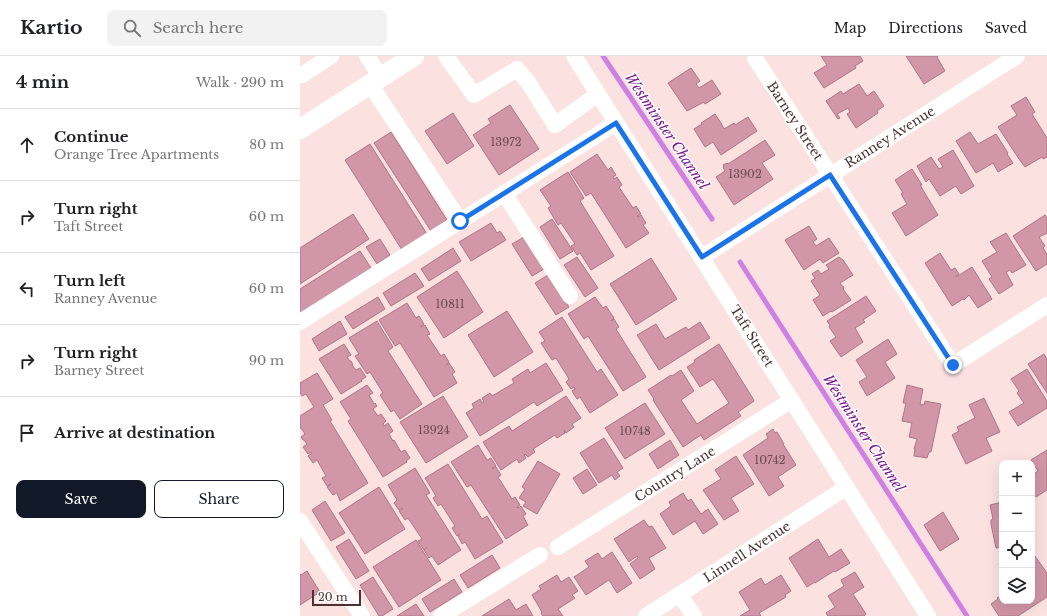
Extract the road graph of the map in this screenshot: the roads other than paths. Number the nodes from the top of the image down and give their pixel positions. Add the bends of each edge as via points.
1 (331, 56) edge
2 (367, 56) edge
3 (414, 56) edge
4 (446, 56) edge
5 (574, 56) edge
6 (755, 58) dead end
7 (1010, 58) edge
8 (300, 74) edge
9 (375, 81) junction
10 (598, 94) junction
11 (616, 123) junction
12 (300, 129) edge
13 (830, 175) junction
14 (504, 193) junction
15 (460, 221) junction
16 (702, 257) junction
17 (570, 296) dead end
18 (1047, 305) edge
19 (300, 322) edge
20 (792, 400) junction
21 (847, 487) junction
22 (300, 521) edge
23 (558, 547) dead end
24 (540, 555) dead end
25 (680, 594) junction
26 (362, 616) edge
27 (442, 616) edge
28 (646, 616) edge
29 (694, 616) edge
30 (928, 616) edge

1 - 8 street
2 - 9 street
3 - 9 main road
4 - 10 street via 474,95 517,69 555,125
5 - 10 street, Taft Street
6 - 13 street, Barney Street
7 - 13 street, Ranney Avenue
9 - 12 main road
9 - 15 street
10 - 11 street, Taft Street
11 - 14 street
11 - 16 street, Taft Street
13 - 16 street, Ranney Avenue
13 - 18 street, Barney Street via 953,365
14 - 15 street
14 - 17 street
15 - 19 street
16 - 20 street, Taft Street
20 - 21 street, Taft Street
20 - 23 street, Country Lane
21 - 25 street, Linnell Avenue
21 - 30 street, Taft Street
22 - 26 street
24 - 27 street
25 - 28 street, Linnell Avenue
25 - 29 street

